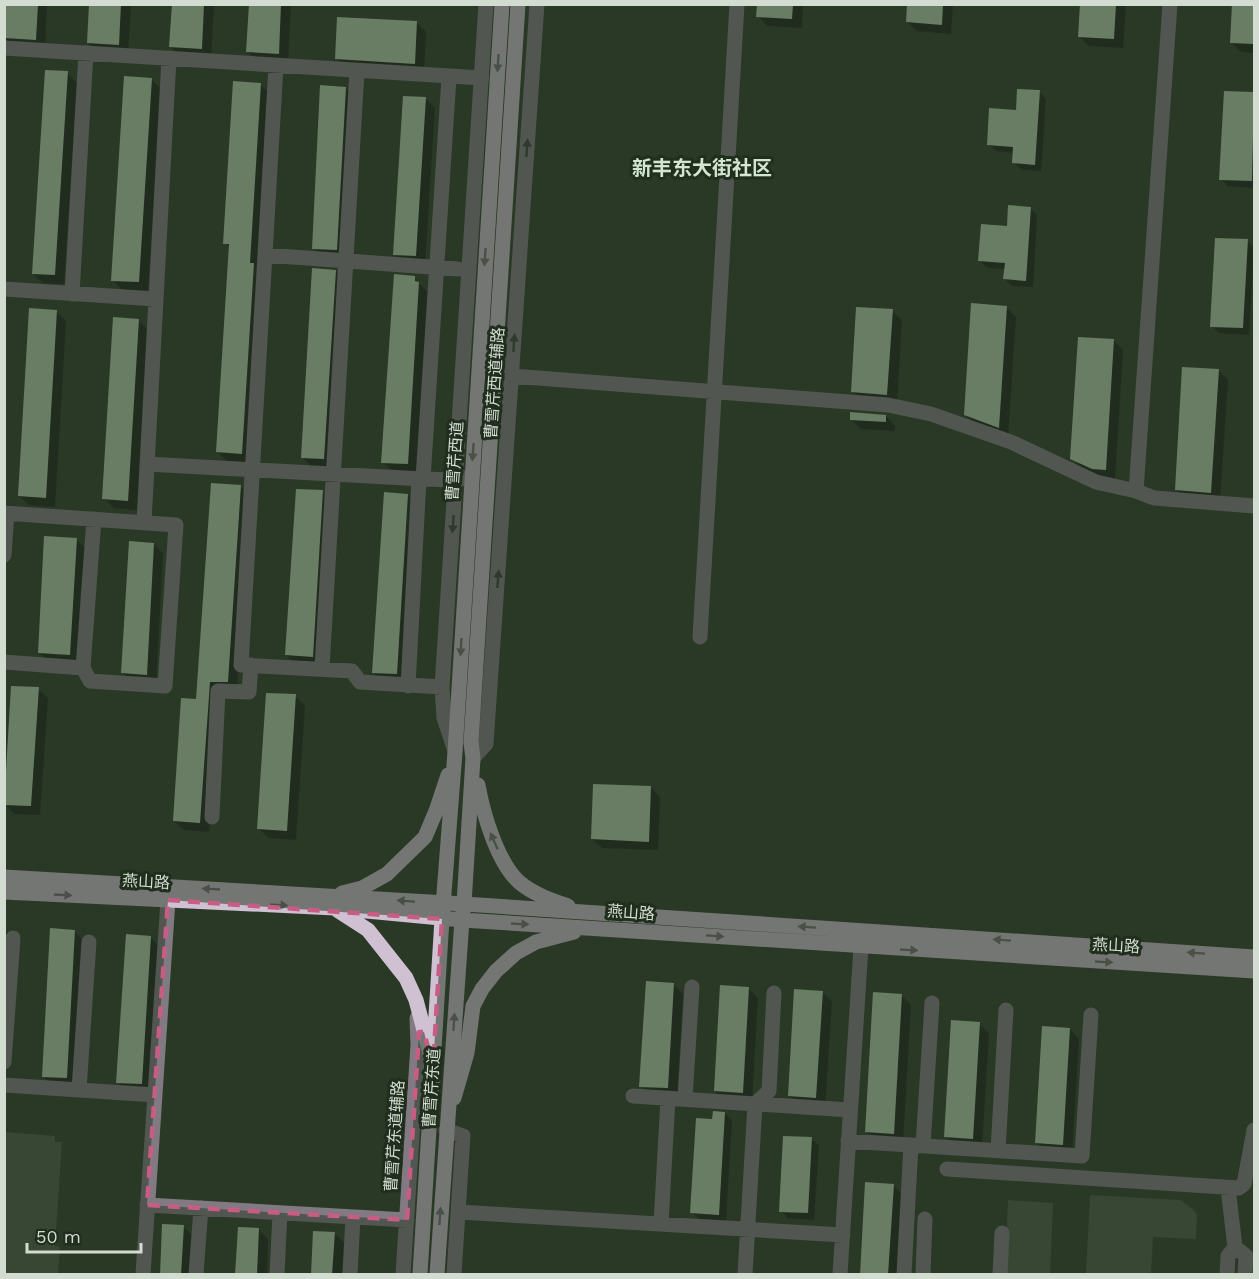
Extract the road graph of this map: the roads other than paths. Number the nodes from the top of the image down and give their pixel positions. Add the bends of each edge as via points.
1 (486, 4) edge
2 (501, 4) edge
3 (518, 4) edge
4 (537, 4) edge
5 (737, 4) edge
6 (1170, 4) edge
7 (4, 48) edge
8 (86, 53) junction
9 (169, 58) junction
10 (276, 66) junction
11 (357, 71) junction
12 (449, 77) junction
13 (482, 78) junction
14 (265, 255) junction
15 (346, 261) junction
16 (436, 267) junction
17 (458, 269) dead end
18 (4, 289) edge
19 (72, 294) junction
20 (156, 299) junction
21 (512, 376) junction
22 (494, 384) junction
23 (715, 391) junction
24 (147, 464) junction
25 (253, 470) junction
26 (333, 474) junction
27 (471, 476) junction
28 (421, 479) junction
29 (455, 480) junction
30 (1136, 491) junction
31 (1254, 506) edge
32 (6, 513) edge
33 (94, 519) junction
34 (144, 522) junction
35 (4, 555) edge
36 (700, 637) dead end
37 (4, 662) edge
38 (251, 665) junction
39 (83, 668) junction
40 (322, 668) junction
41 (408, 686) junction
42 (442, 687) junction
43 (455, 752) junction
44 (473, 758) junction
45 (212, 817) dead end
46 (4, 877) edge
47 (4, 892) edge
48 (168, 900) junction
49 (333, 902) junction
50 (464, 904) junction
51 (443, 912) junction
52 (585, 912) junction
53 (462, 920) junction
54 (595, 928) junction
55 (13, 938) dead end
56 (89, 942) dead end
57 (861, 947) junction
58 (1254, 957) edge
59 (1254, 971) edge
60 (692, 987) dead end
61 (774, 993) dead end
62 (416, 1000) junction
63 (932, 1003) dead end
64 (1006, 1010) dead end
65 (1091, 1015) dead end
66 (4, 1062) edge
67 (433, 1067) junction
68 (4, 1085) edge
69 (79, 1090) junction
70 (155, 1095) junction
71 (633, 1096) dead end
72 (668, 1098) junction
73 (685, 1100) junction
74 (755, 1104) junction
75 (850, 1110) junction
76 (446, 1130) junction
77 (1254, 1130) edge
78 (848, 1141) junction
79 (917, 1146) junction
80 (998, 1151) junction
81 (947, 1168) dead end
82 (1228, 1188) junction
83 (147, 1204) junction
84 (201, 1208) junction
85 (458, 1212) junction
86 (280, 1213) junction
87 (353, 1217) junction
88 (925, 1219) dead end
89 (407, 1221) junction
90 (661, 1224) junction
91 (747, 1229) junction
92 (1002, 1233) dead end
93 (843, 1234) junction
94 (1235, 1247) junction
95 (142, 1275) edge
96 (196, 1275) edge
97 (276, 1275) edge
98 (350, 1275) edge
99 (403, 1275) edge
100 (420, 1275) edge
101 (437, 1275) edge
102 (454, 1275) edge
103 (745, 1275) edge
104 (840, 1275) edge
105 (904, 1275) edge
106 (923, 1275) edge
107 (1000, 1275) edge
108 (1227, 1275) edge
109 (1245, 1275) edge

1 - 13 street, 曹雪芹西道辅路
2 -> 27 main road, 曹雪芹西道
3 - 22 main road
21 -> 4 street, 曹雪芹西道辅路
5 - 23 street
6 - 30 street
7 - 8 street
8 - 9 street
8 - 19 street
9 - 10 street
9 - 20 street
10 - 11 street
10 - 14 street
11 - 12 street
11 - 15 street
12 - 13 street
12 - 16 street
13 - 29 street, 曹雪芹西道辅路
14 - 15 street
14 - 25 street
15 - 16 street
15 - 26 street
16 - 17 street
16 - 28 street
18 - 19 street
19 - 20 street
20 - 24 street
21 - 22 street
21 - 23 street
44 -> 21 street, 曹雪芹西道辅路 via 486,744
22 - 44 main road
23 - 30 street via 888,405 931,414 1011,442 1096,482
23 - 36 street
24 - 25 street
24 - 34 street
25 - 26 street
25 - 38 street via 241,665
26 - 28 street
26 - 40 street
27 - 29 street
27 -> 43 main road, 曹雪芹西道
28 - 29 street
28 - 41 street
29 -> 42 street, 曹雪芹西道辅路
30 - 31 street via 1154,498
32 - 33 street
32 - 35 street
33 - 34 street
33 - 39 street
34 - 39 street via 176,525 165,686 90,681
37 - 39 street
38 - 40 street
38 - 45 street via 249,692 218,691
40 - 41 street via 352,671 360,682
41 - 42 street
42 - 43 street, 曹雪芹西道辅路 via 444,718
43 - 49 main road via 424,837 387,874
43 - 51 main road, 曹雪芹西道
44 - 50 main road
52 -> 44 main road via 542,896 518,881 490,830
49 -> 46 main road, 燕山路
47 -> 48 main road, 燕山路
48 -> 49 main road, 燕山路
48 - 70 street
49 - 51 main road, 燕山路
49 - 62 main road via 368,930 406,978
50 - 51 main road, 燕山路
50 - 52 main road, 燕山路
50 - 53 main road, 曹雪芹东道
51 - 53 main road, 燕山路
51 - 67 main road, 曹雪芹东道
58 -> 52 main road, 燕山路
53 -> 54 main road, 燕山路
76 -> 53 main road, 曹雪芹东道
54 -> 57 main road, 燕山路
54 - 76 main road via 536,942 516,953 489,980 473,1006 467,1053
55 - 66 street
56 - 69 street
57 -> 59 main road, 燕山路
57 - 75 street
60 - 73 street
61 - 74 street via 769,1091
62 - 67 main road
62 - 89 street, 曹雪芹东道辅路 via 418,1045
63 - 79 street
64 - 80 street
65 - 80 street via 1082,1156
67 - 100 main road, 曹雪芹东道
68 - 69 street
69 - 70 street
70 - 83 street
71 - 72 street
72 - 73 street
72 - 90 street
73 - 74 street
74 - 75 street
74 - 91 street
75 - 78 street
76 - 85 street via 463,1136
101 -> 76 main road, 曹雪芹东道
77 - 82 street via 1244,1184
78 - 79 street
78 - 93 street
79 - 80 street
79 - 105 street
81 - 82 street
82 - 94 street
83 - 84 street
83 - 95 street
84 - 86 street
84 - 96 street
85 - 90 street
85 - 102 street
86 - 87 street
86 - 97 street
87 - 89 street
87 - 98 street
88 - 106 street
89 - 99 street, 曹雪芹东道辅路
90 - 91 street
91 - 93 street
91 - 103 street
92 - 107 street
93 - 104 street
94 - 108 street via 1228,1256
94 - 109 street via 1246,1257

